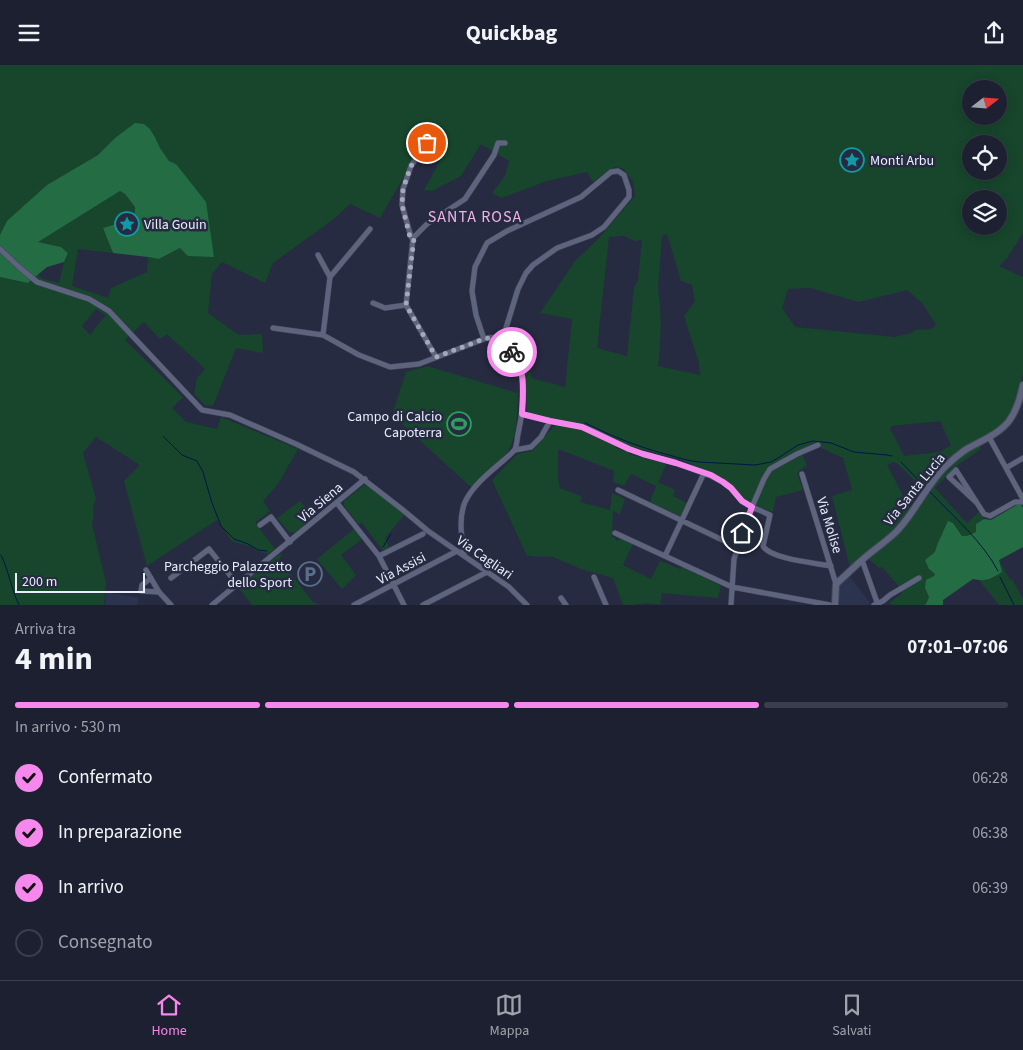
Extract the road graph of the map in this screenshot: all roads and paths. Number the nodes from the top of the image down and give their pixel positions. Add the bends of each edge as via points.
1 (427, 143) dead end
2 (505, 143) dead end
3 (370, 229) dead end
4 (414, 238) junction
5 (0, 249) edge
6 (318, 255) dead end
7 (330, 277) junction
8 (373, 303) dead end
9 (406, 305) junction
10 (273, 328) dead end
11 (323, 335) junction
12 (484, 339) junction
13 (502, 341) junction
14 (436, 357) junction
15 (1023, 385) edge
16 (522, 414) junction
17 (550, 421) junction
18 (989, 437) junction
19 (818, 445) dead end
20 (515, 450) junction
21 (1023, 458) edge
22 (1006, 468) junction
23 (704, 473) junction
24 (802, 474) dead end
25 (365, 479) junction
26 (618, 490) dead end
27 (1019, 492) junction
28 (1023, 500) edge
29 (1015, 502) junction
30 (337, 503) junction
31 (977, 503) junction
32 (752, 507) junction
33 (682, 520) junction
34 (260, 525) dead end
35 (425, 533) junction
36 (615, 533) dead end
37 (290, 542) junction
38 (737, 547) junction
39 (458, 551) junction
40 (464, 555) junction
41 (379, 556) junction
42 (665, 556) junction
43 (862, 560) junction
44 (831, 566) junction
45 (146, 570) dead end
46 (487, 572) junction
47 (594, 577) dead end
48 (151, 578) junction
49 (171, 578) dead end
50 (919, 578) dead end
51 (238, 584) junction
52 (836, 584) junction
53 (393, 585) junction
54 (732, 587) junction
55 (160, 592) junction
56 (562, 598) dead end
57 (171, 605) edge
58 (212, 605) edge
59 (354, 605) edge
60 (404, 605) edge
61 (423, 605) edge
62 (527, 605) edge
63 (566, 605) edge
64 (606, 605) edge
65 (731, 605) edge
66 (830, 605) edge
67 (835, 605) edge
68 (877, 605) edge

1 - 4 street via 411,166 403,189 402,205 410,237
2 - 4 street via 498,143 494,155 465,199
3 - 7 street
4 - 9 street
5 - 25 street, Via Cagliari via 37,281 89,299 109,311 202,410 230,415
6 - 7 street
7 - 11 street
8 - 9 street via 385,308
9 - 14 street
10 - 11 street
11 - 14 street via 359,355 390,367 418,364
12 - 13 street
12 - 13 street via 472,291 475,267 487,243 581,197 611,173 618,171 624,175 629,197 604,227 557,248 526,273
12 - 14 street
13 - 16 street via 520,365
15 - 18 street, Via Santa Lucia via 1009,421
16 - 17 street
16 - 20 street
17 - 20 street via 531,447
17 - 23 street via 582,427 629,449
18 - 22 street
18 - 43 street, Via Santa Lucia via 951,461 897,531
19 - 32 street via 770,469
20 - 40 street via 472,490 465,503 461,516
21 - 22 street
22 - 27 street
23 - 32 street via 723,482
23 - 33 street
24 - 44 street, Via Molise
25 - 30 street, Via Siena
25 - 35 street, Via Cagliari
26 - 33 street
27 - 28 street
27 - 29 street
28 - 29 street
29 - 31 street via 990,516 984,514
30 - 37 street, Via Siena
30 - 41 street
31 - 31 street via 956,470 949,477
32 - 38 street
32 - 44 street via 770,515 763,545 767,551 780,557
33 - 38 street
33 - 42 street
34 - 37 street via 271,517
35 - 39 street, Via Cagliari
35 - 41 street
36 - 42 street
37 - 51 street, Via Siena
38 - 54 street
39 - 40 street, Via Cagliari
39 - 53 street, Via Assisi
40 - 46 street, Via Cagliari
41 - 53 street
42 - 54 street
43 - 52 street, Via Santa Lucia
43 - 68 street
44 - 52 street, Via Molise
45 - 48 street
46 - 61 street
46 - 62 street, Via Cagliari
47 - 64 street
48 - 55 street
48 - 55 street via 142,585 141,591
49 - 51 street via 208,549
50 - 68 street
51 - 58 street, Via Siena
52 - 67 street
53 - 59 street, Via Assisi
53 - 60 street
54 - 65 street
54 - 66 street
55 - 57 street
56 - 63 street

